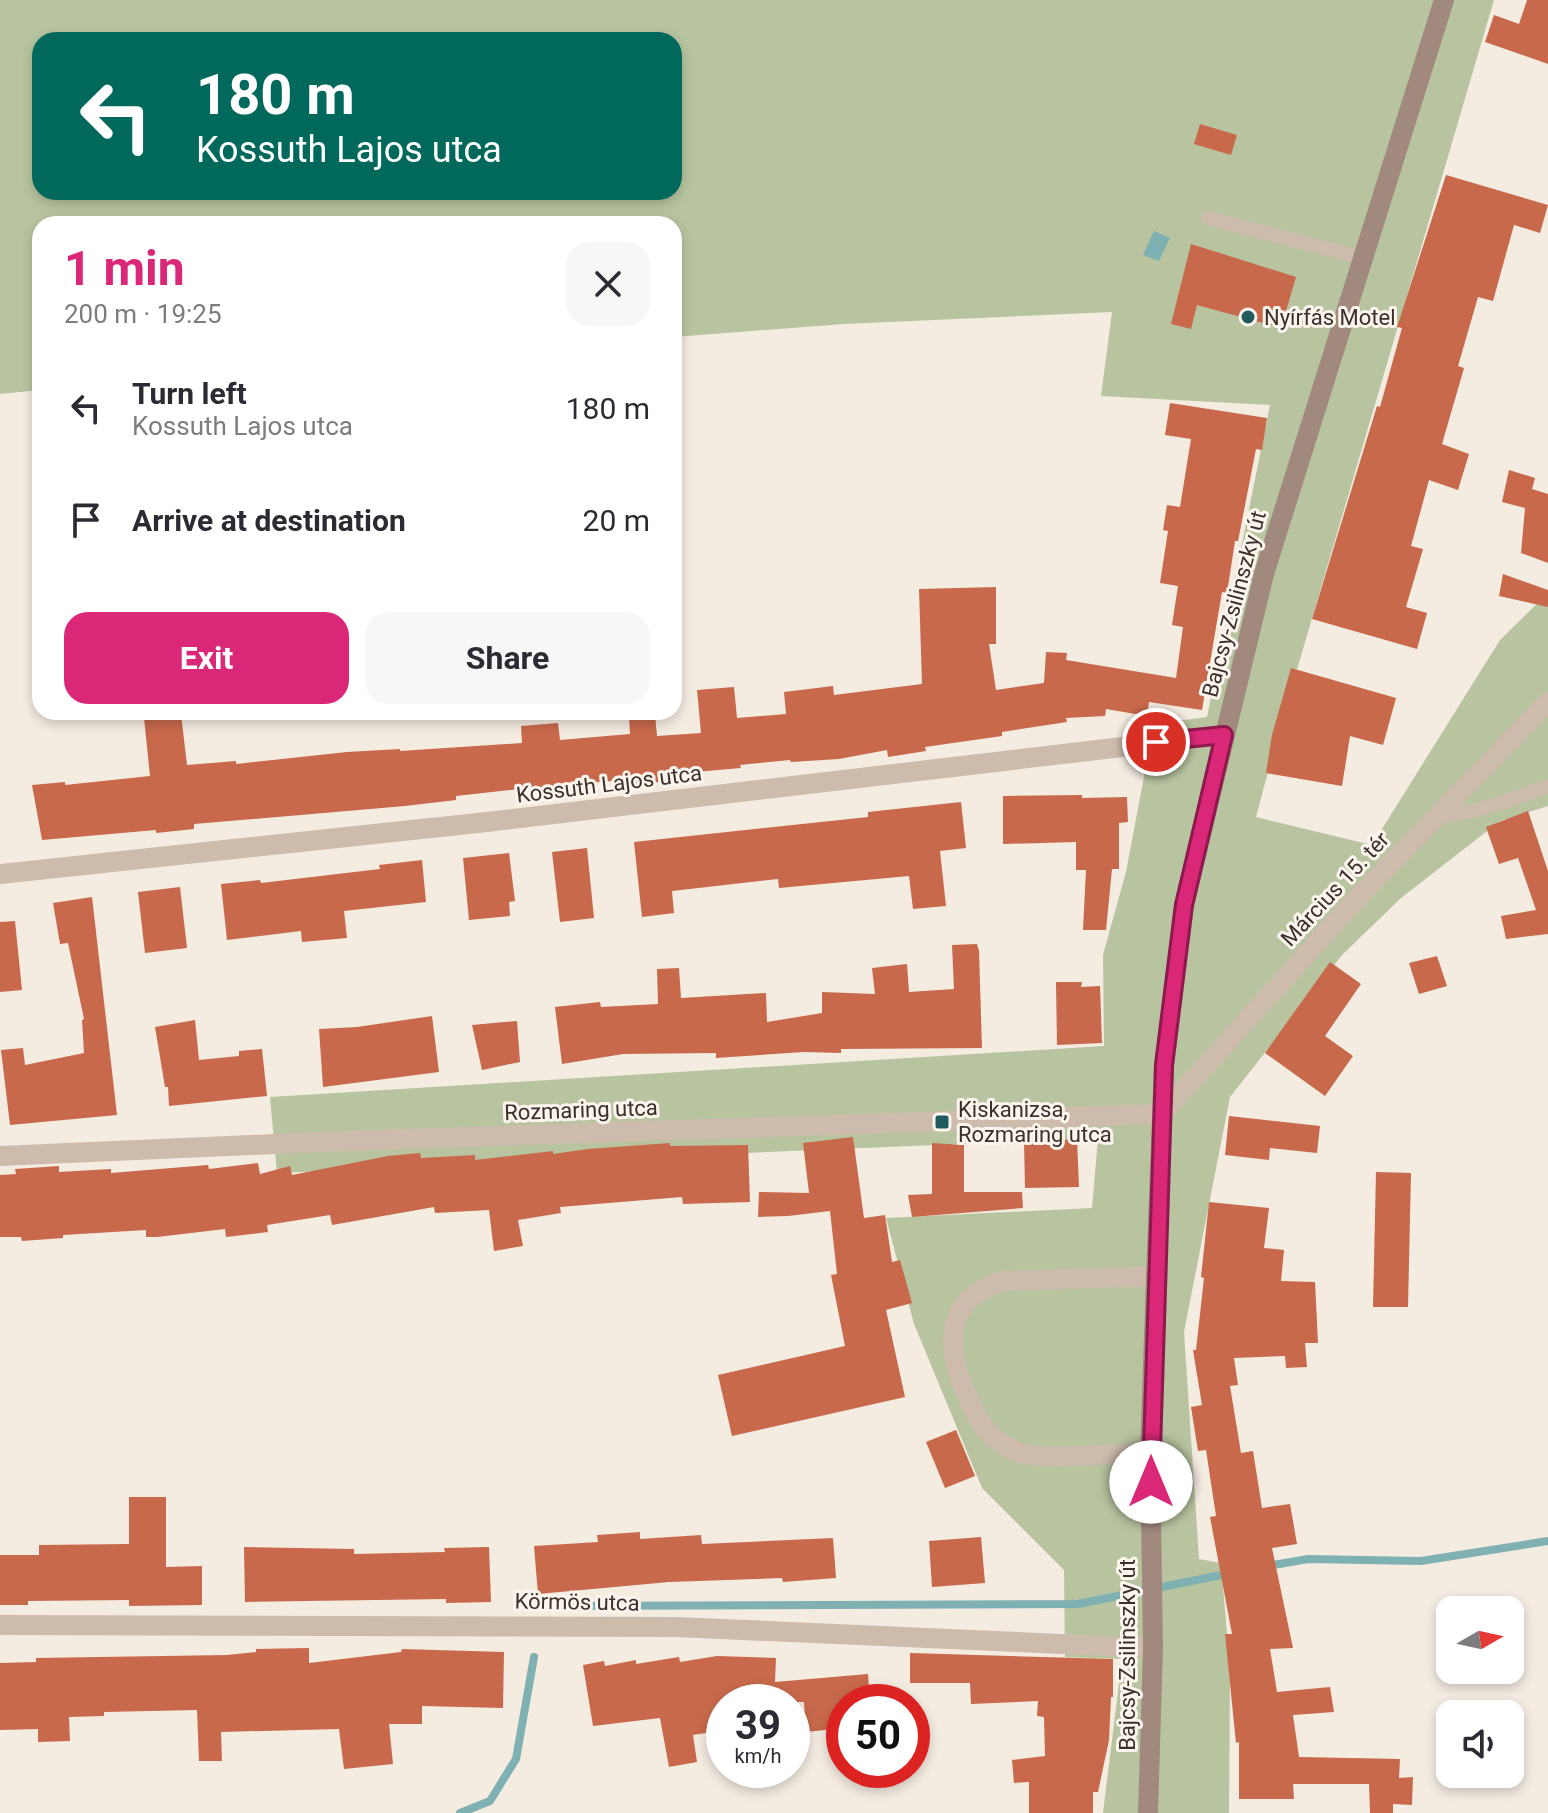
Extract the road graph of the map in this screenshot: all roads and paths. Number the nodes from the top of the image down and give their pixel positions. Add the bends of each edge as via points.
1 (1444, 0) edge
2 (1208, 218) dead end
3 (1363, 258) junction
4 (1548, 702) edge
5 (1224, 735) junction
6 (1548, 786) edge
7 (1438, 816) junction
8 (0, 874) edge
9 (1162, 1114) junction
10 (0, 1156) edge
11 (1156, 1276) junction
12 (1150, 1452) junction
13 (0, 1625) edge
14 (1153, 1648) junction
15 (1148, 1813) edge

1 - 3 main road, Bajcsy-Zsilinszky út
2 - 3 lane
3 - 5 main road, Bajcsy-Zsilinszky út via 1264,574
4 - 7 street, Március 15. tér
5 - 8 street, Kossuth Lajos utca
5 - 9 main road, Bajcsy-Zsilinszky út via 1184,905
6 - 7 lane via 1501,805
7 - 9 street, Március 15. tér
9 - 10 street, Rozmaring utca
9 - 11 main road, Bajcsy-Zsilinszky út
11 - 12 main road, Bajcsy-Zsilinszky út
11 - 12 street via 987,1285 963,1307 951,1336 956,1369 976,1418 998,1442 1042,1456
12 - 14 main road, Bajcsy-Zsilinszky út
13 - 14 street, Körmös utca via 676,1627
14 - 15 main road, Bajcsy-Zsilinszky út

